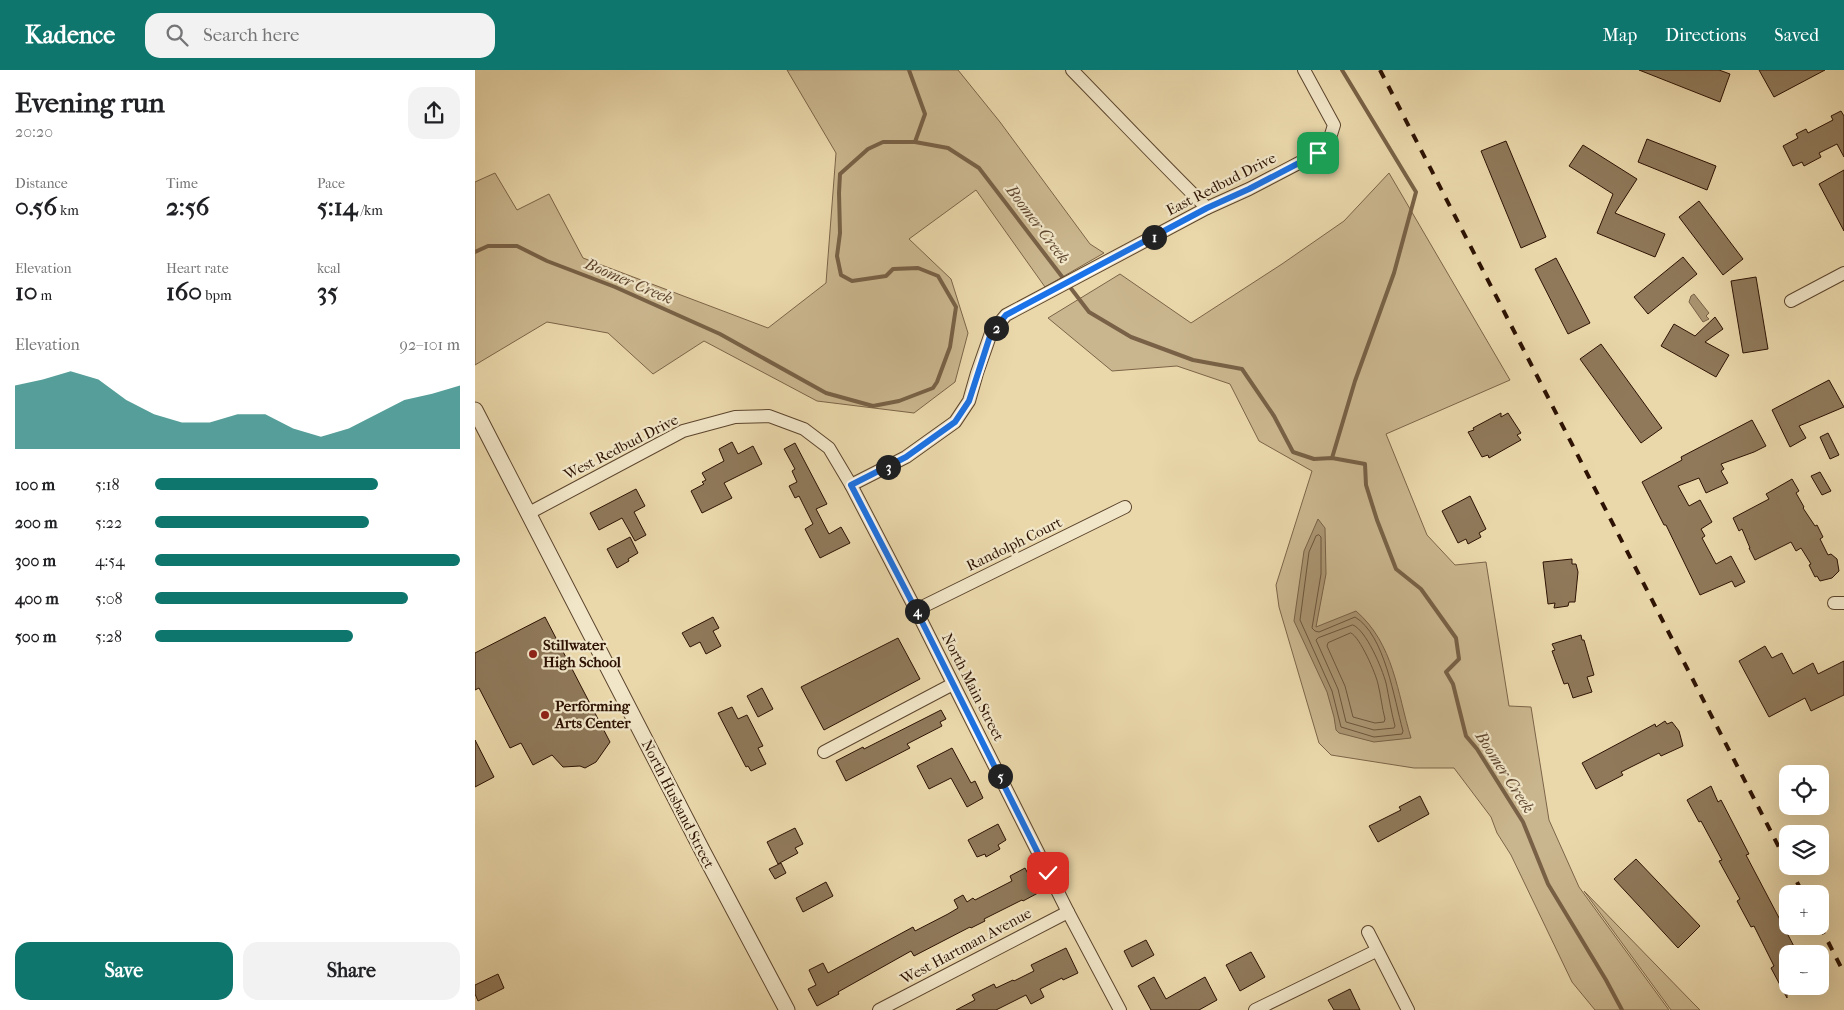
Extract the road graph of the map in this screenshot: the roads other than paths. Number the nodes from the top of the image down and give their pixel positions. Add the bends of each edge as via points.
1 (1072, 70) edge
2 (1304, 70) edge
3 (1207, 208) junction
4 (1844, 273) edge
5 (1791, 301) dead end
6 (475, 410) edge
7 (851, 485) junction
8 (1125, 507) dead end
9 (529, 513) junction
10 (916, 610) junction
11 (953, 684) junction
12 (824, 752) dead end
13 (1068, 912) junction
14 (1368, 932) dead end
15 (1376, 950) junction
16 (787, 1010) edge
17 (879, 1010) edge
18 (1120, 1010) edge
19 (1255, 1010) edge
20 (1408, 1010) edge

1 - 3 street
2 - 3 street, East Redbud Drive via 1334,125 1329,141 1318,153
3 - 7 street, East Redbud Drive via 1006,315 991,333 969,401 955,422 906,457
4 - 5 street
6 - 9 street, North Husband Street
7 - 9 street, West Redbud Drive via 829,448 804,428 769,416 735,417 683,431
7 - 10 street, North Main Street
8 - 10 street, Randolph Court
9 - 16 street, North Husband Street
10 - 11 street, North Main Street
11 - 12 street
11 - 13 street, North Main Street
13 - 17 street, West Hartman Avenue
13 - 18 street, North Main Street
14 - 15 street
15 - 19 street
15 - 20 street

